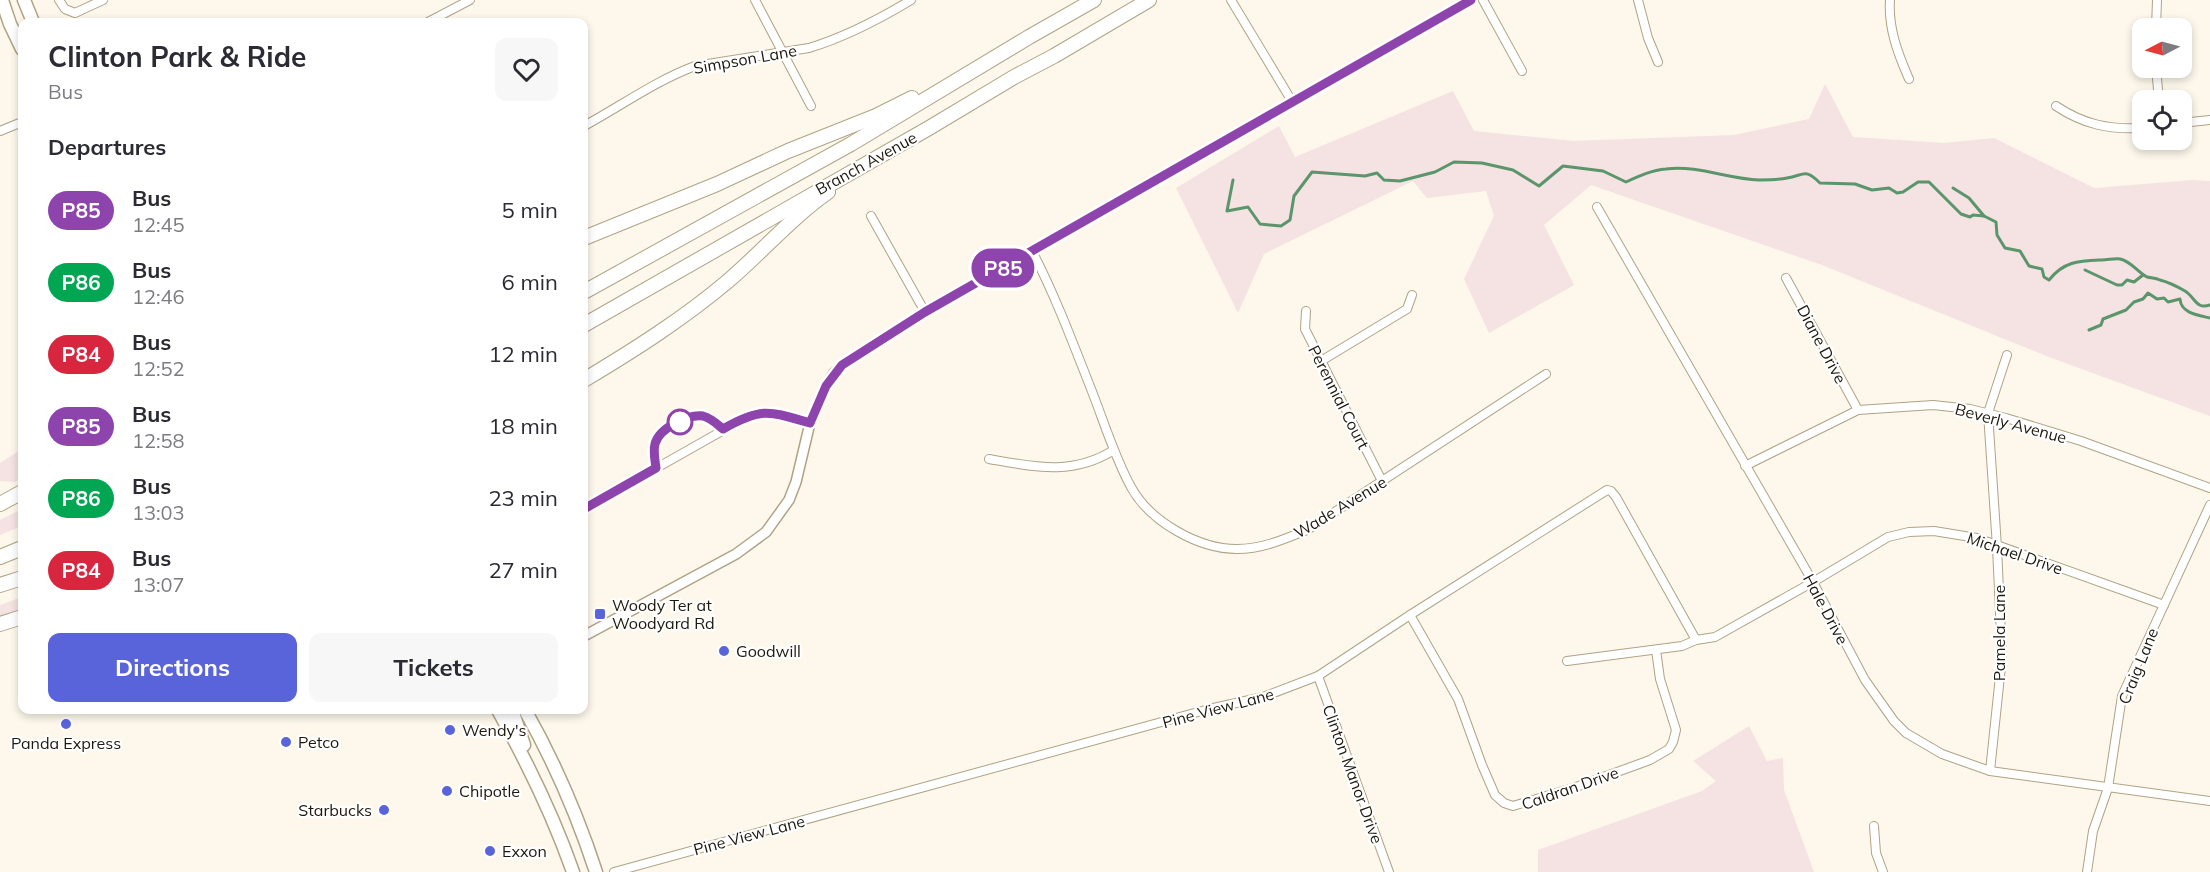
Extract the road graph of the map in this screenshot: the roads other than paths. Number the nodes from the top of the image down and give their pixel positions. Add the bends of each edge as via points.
1 (2, 0) edge
2 (24, 0) edge
3 (59, 0) edge
4 (103, 0) edge
5 (470, 0) edge
6 (755, 0) edge
7 (911, 0) edge
8 (1094, 0) edge
9 (1149, 0) edge
10 (1230, 0) edge
11 (1471, 0) edge
12 (1483, 0) edge
13 (1638, 0) edge
14 (1890, 0) edge
15 (2157, 0) edge
16 (31, 18) edge
17 (436, 18) edge
18 (2156, 18) edge
19 (18, 41) edge
20 (782, 52) junction
21 (995, 57) junction
22 (1658, 62) dead end
23 (1522, 71) dead end
24 (1909, 79) dead end
25 (1293, 103) junction
26 (811, 106) dead end
27 (2056, 106) dead end
28 (2210, 120) edge
29 (2192, 122) edge
30 (18, 124) edge
31 (588, 124) edge
32 (2132, 128) edge
33 (0, 131) edge
34 (895, 147) junction
35 (1598, 207) dead end
36 (871, 216) dead end
37 (588, 236) edge
38 (1032, 251) junction
39 (1786, 278) dead end
40 (588, 290) edge
41 (1412, 295) dead end
42 (1306, 311) dead end
43 (925, 312) junction
44 (588, 323) edge
45 (2007, 355) dead end
46 (1321, 361) junction
47 (1546, 374) dead end
48 (588, 377) edge
49 (1857, 410) junction
50 (1988, 413) junction
51 (810, 423) junction
52 (1114, 450) junction
53 (989, 459) dead end
54 (1745, 466) junction
55 (1382, 481) junction
56 (2210, 488) edge
57 (18, 494) edge
58 (0, 504) edge
59 (2210, 505) edge
60 (588, 507) edge
61 (1997, 547) junction
62 (18, 549) edge
63 (0, 556) edge
64 (18, 579) edge
65 (1813, 582) junction
66 (0, 585) edge
67 (2164, 605) junction
68 (1410, 615) junction
69 (18, 618) edge
70 (0, 624) edge
71 (588, 634) edge
72 (1696, 640) junction
73 (1656, 650) junction
74 (1567, 661) dead end
75 (1318, 676) junction
76 (500, 714) edge
77 (513, 714) edge
78 (527, 714) edge
79 (1990, 771) junction
80 (538, 786) junction
81 (2108, 788) junction
82 (2210, 801) edge
83 (1875, 826) dead end
84 (573, 872) edge
85 (596, 872) edge
86 (614, 872) edge
87 (1389, 872) edge
88 (1883, 872) edge
89 (2087, 872) edge

1 - 19 main road
2 - 16 main road
3 - 4 street via 69,12
5 - 17 street
6 - 20 street
7 - 20 street, Simpson Lane via 852,32 808,48
8 - 21 highway, Branch Avenue
9 - 34 highway, Branch Avenue
10 - 25 street
11 - 25 street
12 - 23 street
13 - 22 street
14 - 24 street via 1896,50
15 - 18 street
20 - 26 street
20 - 31 street, Simpson Lane via 695,66 659,81
21 - 37 highway via 876,116
21 - 40 highway, Branch Avenue via 851,144
25 - 38 street
27 - 32 street via 2100,126
28 - 29 street
30 - 33 street
34 - 44 highway, Branch Avenue
34 - 48 highway via 820,198 676,322
35 - 54 street, Hale Drive
36 - 43 street
38 - 43 street
38 - 52 street, Wade Avenue via 1052,289
39 - 49 street, Diane Drive
41 - 46 street via 1407,309
42 - 46 street, Perennial Court via 1305,329
43 - 51 street via 842,365 826,386
45 - 50 street, Pamela Lane
46 - 55 street, Perennial Court
47 - 55 street, Wade Avenue
49 - 50 street, Beverly Avenue via 1933,405
49 - 54 street, Beverly Avenue
50 - 56 street, Beverly Avenue via 2081,441
50 - 61 street, Pamela Lane
51 - 60 street via 772,413 752,414
51 - 71 street via 789,500 766,532 736,554
52 - 53 street via 1069,467 1039,468
52 - 55 street, Wade Avenue via 1132,490 1161,523 1198,543 1237,549 1273,544 1307,530
54 - 65 street, Hale Drive
57 - 58 highway
59 - 67 street, Craig Lane
61 - 65 street, Michael Drive via 1949,532 1909,532 1881,540
61 - 67 street, Michael Drive
61 - 79 street, Pamela Lane via 2002,657
62 - 63 highway
64 - 66 highway
65 - 72 street, Michael Drive via 1715,637
65 - 79 street, Hale Drive via 1865,680 1894,721 1906,733 1942,754
67 - 81 street, Craig Lane via 2122,696
68 - 72 street, Pine View Lane via 1592,497 1610,490
68 - 73 street, Caldran Drive via 1458,699 1495,795 1513,806 1650,760 1669,749 1676,730 1660,679
68 - 75 street, Pine View Lane
69 - 70 highway
72 - 73 street, Michael Drive
73 - 74 street, Michael Drive
75 - 86 street, Pine View Lane via 1263,697
75 - 87 street, Clinton Manor Drive
76 - 80 main road
77 - 80 main road
78 - 85 main road via 578,816
79 - 81 street, Hale Drive
80 - 84 main road
81 - 82 street, Hale Drive
81 - 89 street, Craig Lane via 2093,831
83 - 88 street via 1876,853

